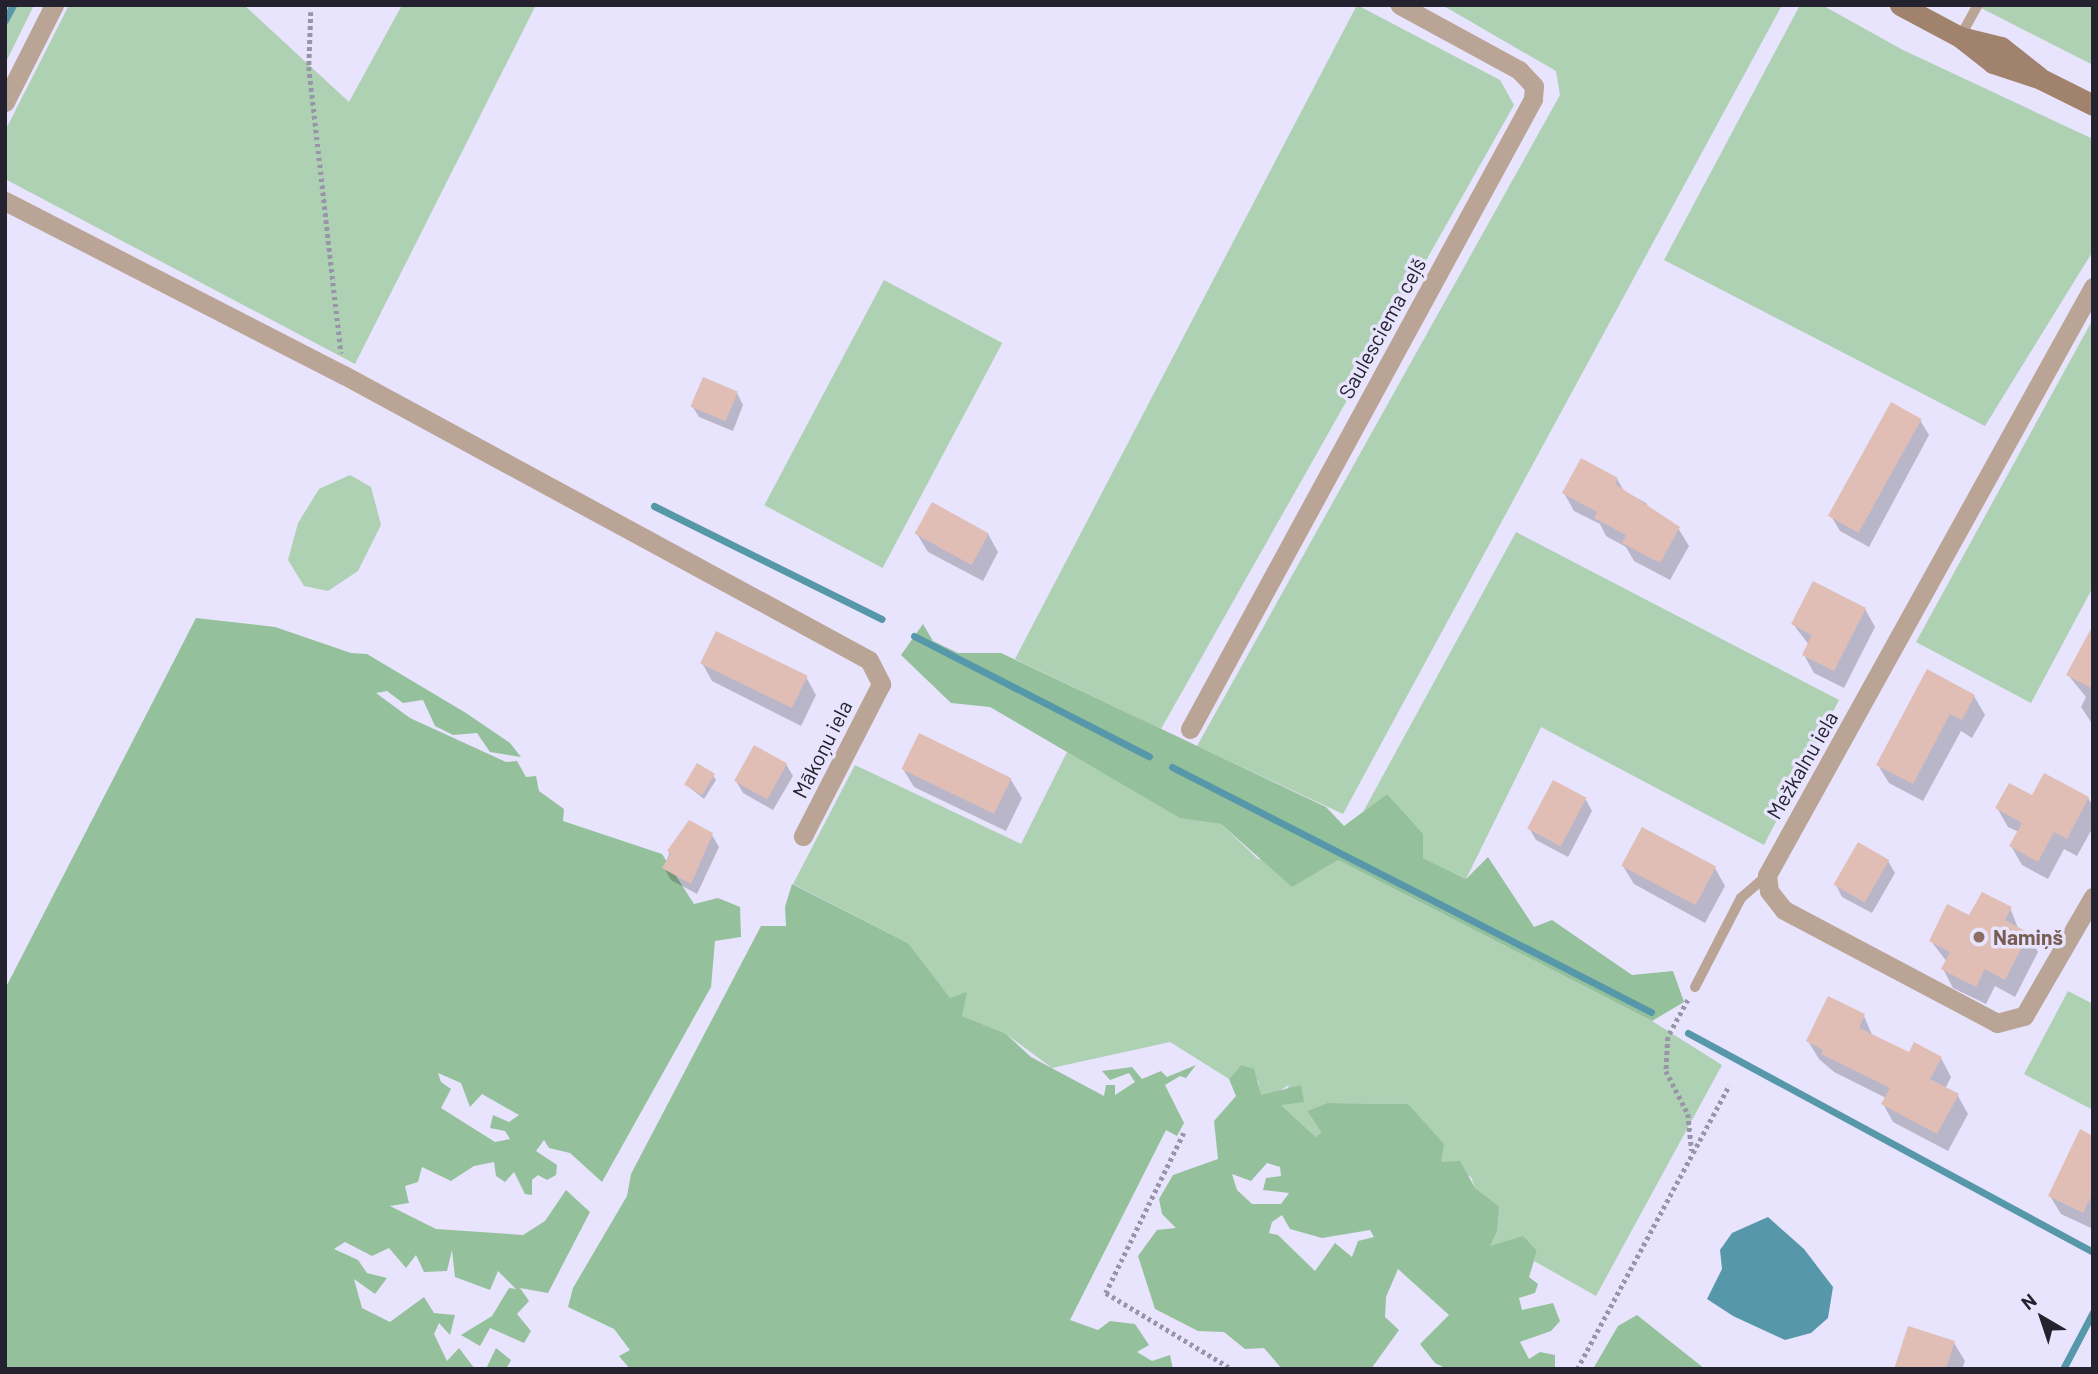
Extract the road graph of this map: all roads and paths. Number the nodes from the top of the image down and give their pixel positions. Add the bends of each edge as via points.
1 (54, 5) edge
2 (1400, 5) edge
3 (1900, 5) edge
4 (1978, 5) edge
5 (311, 12) dead end
6 (1960, 37) junction
7 (5, 102) edge
8 (2093, 105) edge
9 (5, 201) edge
10 (2093, 287) edge
11 (344, 374) junction
12 (1190, 729) dead end
13 (803, 836) dead end
14 (1767, 875) junction
15 (2093, 897) edge
16 (1695, 987) joint
17 (1729, 1085) dead end
18 (1184, 1133) dead end
19 (1692, 1154) junction
20 (1232, 1369) edge
21 (1577, 1369) edge

1 - 7 street
2 - 12 street, Saulesciema ceļš via 1519,70 1534,86 1532,99
3 - 6 street
4 - 6 lane
5 - 11 path via 309,67
6 - 8 street via 2001,47 2041,79
9 - 11 street
10 - 14 street, Mežkalnu iela
11 - 13 street, Mākoņu iela via 869,660 881,684
14 - 15 street via 1769,891 1784,911 1997,1023 2024,1016
14 - 16 lane via 1741,898
16 - 19 path via 1668,1037 1666,1071 1688,1114
17 - 19 path
18 - 20 path via 1106,1293
19 - 21 path

